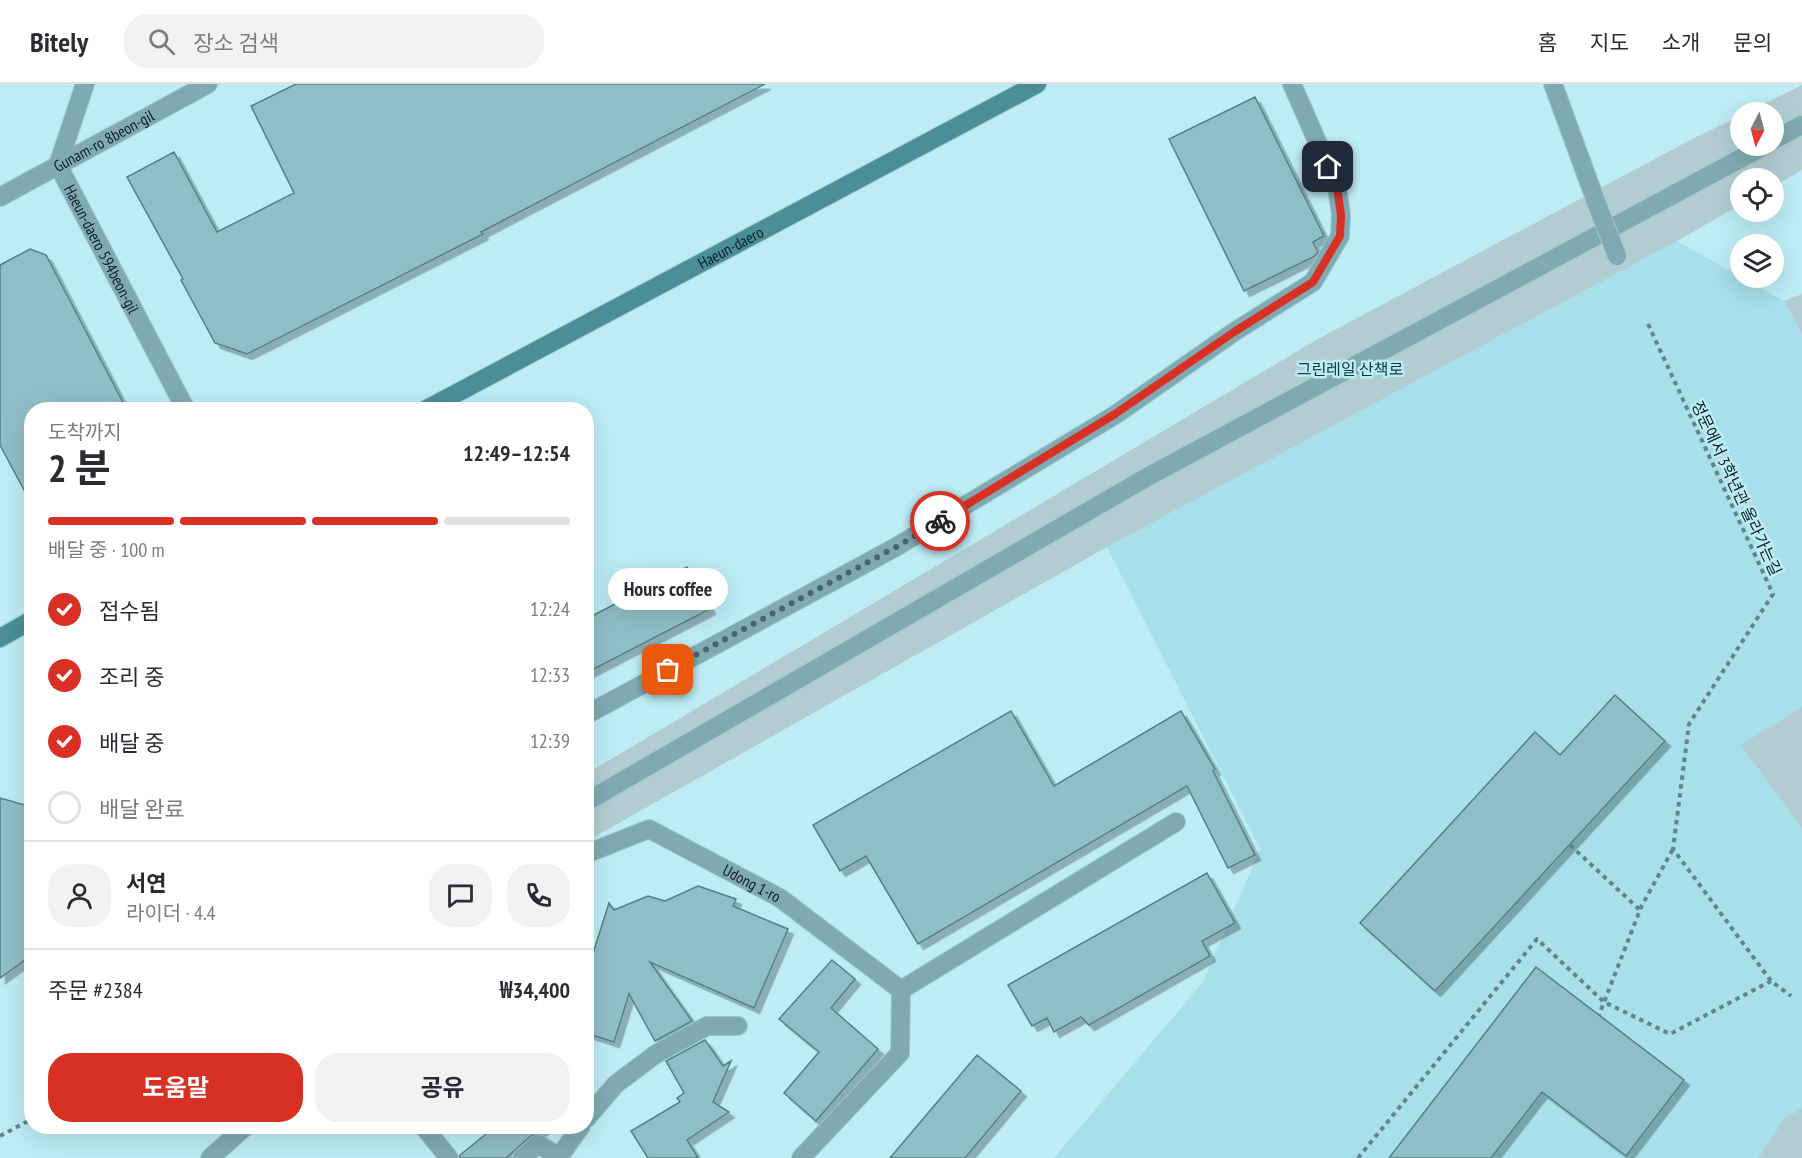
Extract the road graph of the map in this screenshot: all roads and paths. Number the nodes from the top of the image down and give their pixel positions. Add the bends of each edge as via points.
1 (85, 84) edge
2 (207, 84) edge
3 (1037, 84) edge
4 (1292, 84) edge
5 (1553, 84) edge
6 (1802, 125) edge
7 (1784, 134) edge
8 (1745, 156) edge
9 (58, 165) junction
10 (0, 197) edge
11 (1617, 256) dead end
12 (1648, 324) dead end
13 (182, 402) edge
14 (439, 402) edge
15 (24, 624) edge
16 (0, 638) edge
17 (594, 711) edge
18 (594, 797) edge
19 (1176, 822) dead end
20 (1570, 845) dead end
21 (1673, 849) junction
22 (594, 851) edge
23 (1640, 910) junction
24 (1771, 981) junction
25 (901, 990) junction
26 (1791, 996) dead end
27 (1604, 1002) junction
28 (1599, 1014) dead end
29 (738, 1026) dead end
30 (594, 1110) edge
31 (24, 1123) edge
32 (238, 1134) edge
33 (430, 1134) edge
34 (575, 1134) edge
35 (0, 1136) edge
36 (216, 1156) edge
37 (449, 1158) edge
38 (522, 1158) edge
39 (801, 1158) edge
40 (1358, 1158) edge

1 - 9 street, Haeun-daero 594beon-gil
2 - 9 street, Gunam-ro 8beon-gil
3 - 14 main road, Haeun-daero
4 - 17 street via 1337,187 1341,215 1340,236 1313,282 1115,414 915,536
5 - 11 street, bridge
6 - 7 street
8 - 18 street via 1149,476
9 - 10 street, Gunam-ro 8beon-gil
9 - 13 street, Haeun-daero 594beon-gil
12 - 21 path, 정문에서 3학년관 올라가는길 via 1773,594 1689,724
15 - 16 main road
19 - 25 street
20 - 23 path
21 - 23 path
21 - 24 path
22 - 25 street, Udong 1-ro via 649,829 780,898
23 - 27 path
24 - 26 path
24 - 27 path via 1670,1034
25 - 39 street via 900,1053
27 - 28 path
27 - 40 path via 1537,939
29 - 30 street via 707,1026 656,1054 616,1084
31 - 35 path
32 - 36 street
33 - 37 street
34 - 38 street via 559,1157 538,1144

